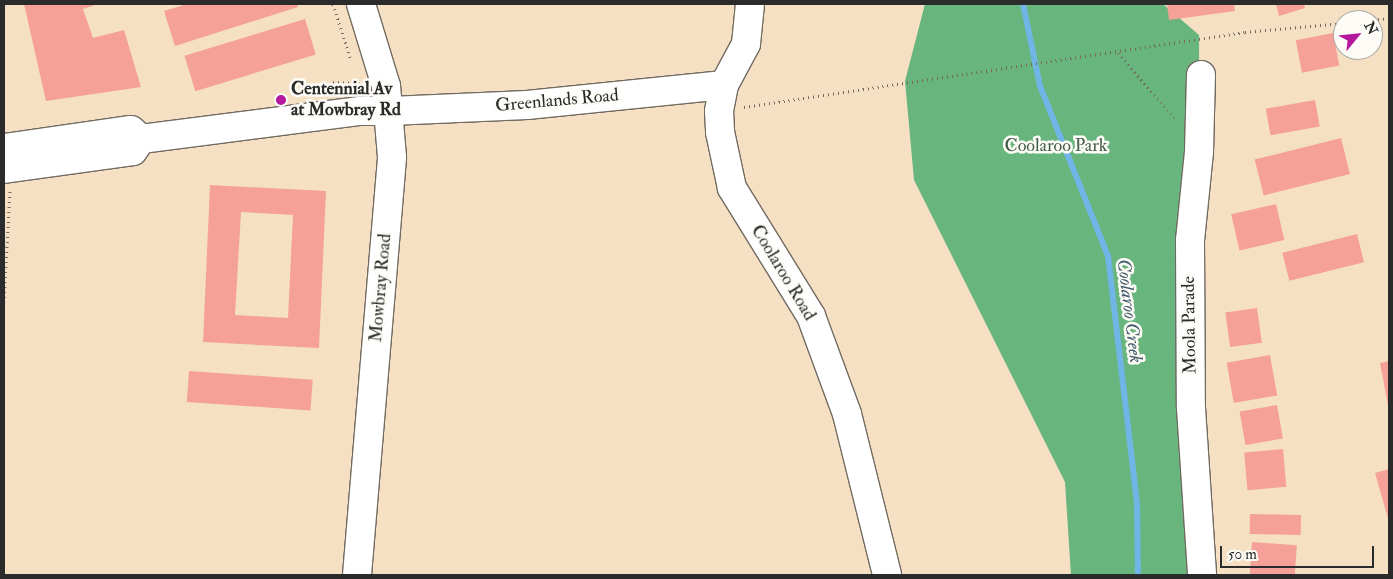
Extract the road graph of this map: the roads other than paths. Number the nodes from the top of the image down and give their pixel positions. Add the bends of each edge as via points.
1 (361, 4) edge
2 (750, 4) edge
3 (1201, 75) dead end
4 (724, 85) junction
5 (390, 111) junction
6 (6, 162) edge
7 (358, 575) edge
8 (887, 575) edge
9 (1202, 575) edge

1 - 5 street, Mowbray Road
2 - 4 street, Coolaroo Road via 746,44
3 - 9 street, Moola Parade via 1199,152 1190,240 1191,408
4 - 5 street, Greenlands Road via 527,105
4 - 8 street, Coolaroo Road via 719,111 720,132 732,188 811,316 847,414
5 - 6 street, Greenlands Road via 360,111 141,139 131,130
5 - 7 street, Mowbray Road via 392,157

